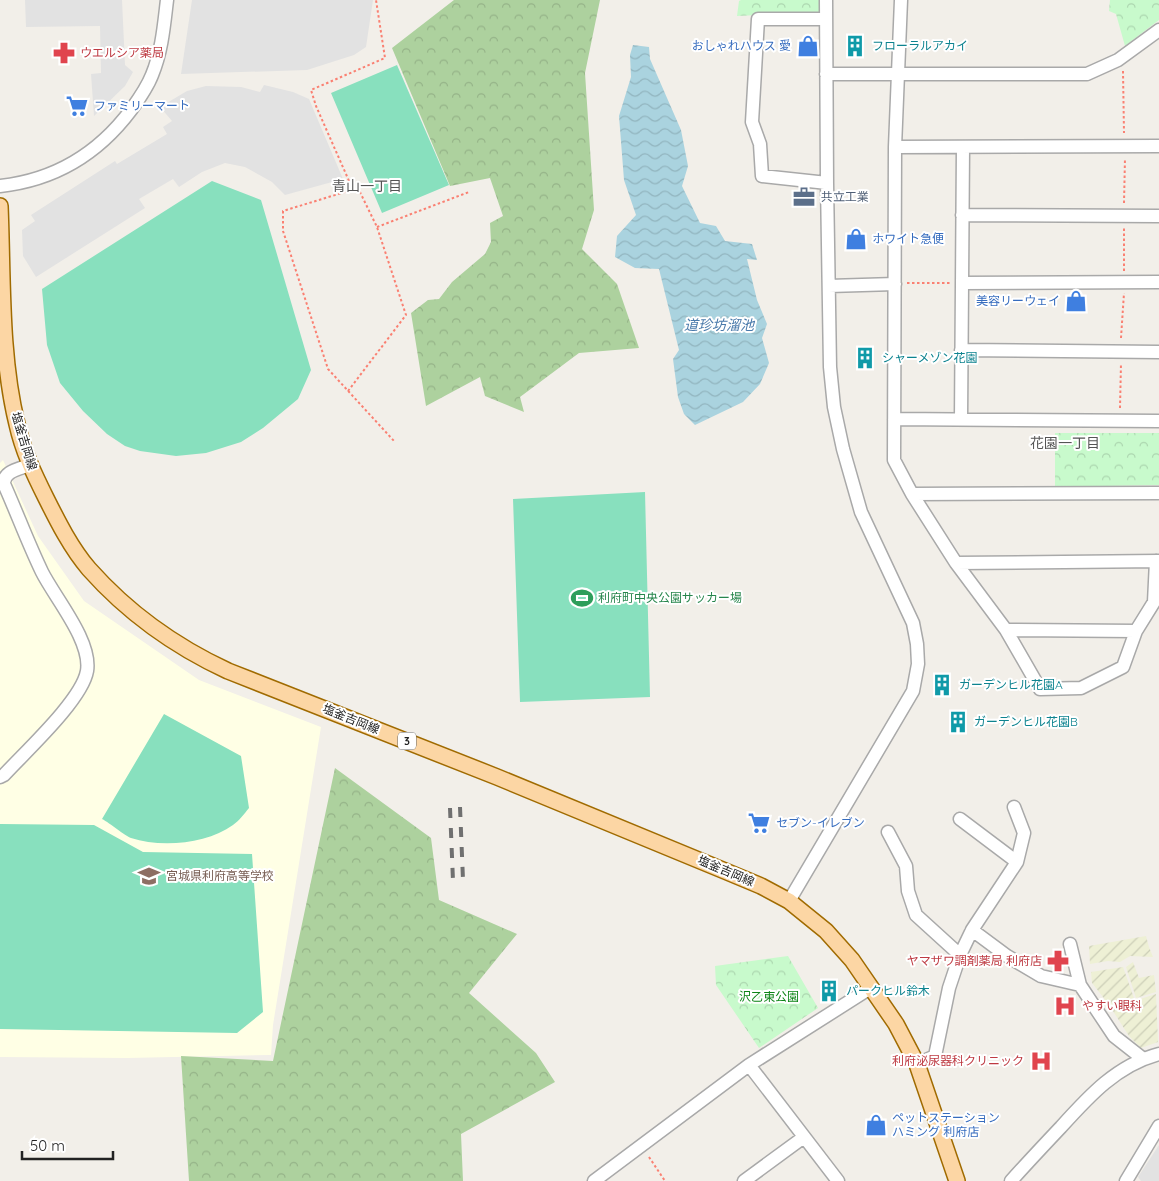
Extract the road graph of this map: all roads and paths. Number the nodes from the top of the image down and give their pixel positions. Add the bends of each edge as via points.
1 (166, 0) edge
2 (376, 0) edge
3 (826, 0) edge
4 (901, 0) edge
5 (826, 19) junction
6 (1159, 30) edge
7 (1123, 70) dead end
8 (826, 74) junction
9 (898, 74) junction
10 (1125, 146) junction
11 (1159, 146) edge
12 (895, 147) junction
13 (963, 147) junction
14 (827, 184) junction
15 (0, 186) edge
16 (352, 190) junction
17 (470, 192) dead end
18 (0, 206) edge
19 (962, 216) junction
20 (1124, 216) junction
21 (1159, 216) edge
22 (377, 227) junction
23 (962, 282) junction
24 (1124, 282) junction
25 (1159, 282) edge
26 (895, 284) junction
27 (829, 286) junction
28 (961, 350) junction
29 (1121, 352) junction
30 (1159, 352) edge
31 (348, 391) junction
32 (894, 419) junction
33 (961, 420) junction
34 (1120, 421) junction
35 (1159, 421) edge
36 (394, 441) dead end
37 (29, 465) junction
38 (1159, 492) edge
39 (912, 494) junction
40 (1157, 561) edge
41 (956, 563) junction
42 (1006, 630) junction
43 (1136, 631) junction
44 (0, 776) edge
45 (1014, 807) dead end
46 (960, 819) dead end
47 (888, 832) dead end
48 (1017, 862) junction
49 (789, 901) junction
50 (972, 930) junction
51 (1070, 944) dead end
52 (960, 955) junction
53 (1080, 985) junction
54 (872, 987) junction
55 (1159, 1054) edge
56 (1142, 1058) junction
57 (917, 1064) junction
58 (748, 1065) junction
59 (1159, 1126) edge
60 (804, 1137) junction
61 (649, 1157) dead end
62 (594, 1181) edge
63 (665, 1181) edge
64 (744, 1181) edge
65 (838, 1181) edge
66 (957, 1181) edge
67 (1010, 1181) edge
68 (1126, 1181) edge

1 - 15 street via 152,75 140,97 104,142 61,169 29,182
2 - 16 path via 385,58 311,90
3 - 5 street
4 - 9 street
5 - 8 street
5 - 14 street via 758,18 752,122 760,144 762,176
6 - 9 street via 1118,60 1087,74
7 - 10 path
8 - 9 street
8 - 14 street
9 - 12 street
10 - 11 street
10 - 13 street
10 - 20 path
12 - 13 street
12 - 26 street
13 - 19 street
14 - 27 street
16 - 22 path via 358,188
16 - 31 path via 283,211 283,231 328,369
17 - 22 path
18 - 37 main road, 塩釜吉岡線 / 3 via 8,369 17,424
19 - 20 street
19 - 23 street
20 - 21 street
20 - 24 path
22 - 31 path via 406,314
23 - 24 street
23 - 26 path
23 - 28 street
24 - 25 street
24 - 29 path
26 - 27 street
26 - 32 street
27 - 49 street via 830,367 843,449 861,512 912,623 918,664 912,691
28 - 29 street
28 - 33 street
29 - 30 street
29 - 34 path
31 - 36 path
32 - 33 street
32 - 39 street via 894,460
33 - 34 street
34 - 35 street
37 - 44 street via 8,474 4,484 43,573 82,642 87,672 66,709
37 - 49 main road, 塩釜吉岡線 / 3 via 65,534 88,568 132,612 188,651 725,871
38 - 39 street
39 - 41 street
40 - 41 street
40 - 43 street via 1154,602
41 - 42 street
42 - 43 street
42 - 43 street via 1040,689 1081,688 1122,667
45 - 48 street via 1024,833
46 - 48 street
47 - 52 street via 906,866 908,891 916,915
48 - 50 street
49 - 54 main road, 塩釜吉岡線 / 3 via 826,931
50 - 52 street
50 - 53 street via 1041,976
51 - 53 street
52 - 57 street via 935,1056
53 - 56 street via 1114,1036
54 - 57 main road, 塩釜吉岡線 / 3
54 - 58 street
55 - 56 street
56 - 67 street via 1095,1090
57 - 66 main road, 塩釜吉岡線 / 3
58 - 60 street
58 - 62 street
59 - 68 street
60 - 64 street
60 - 65 street
61 - 63 path

